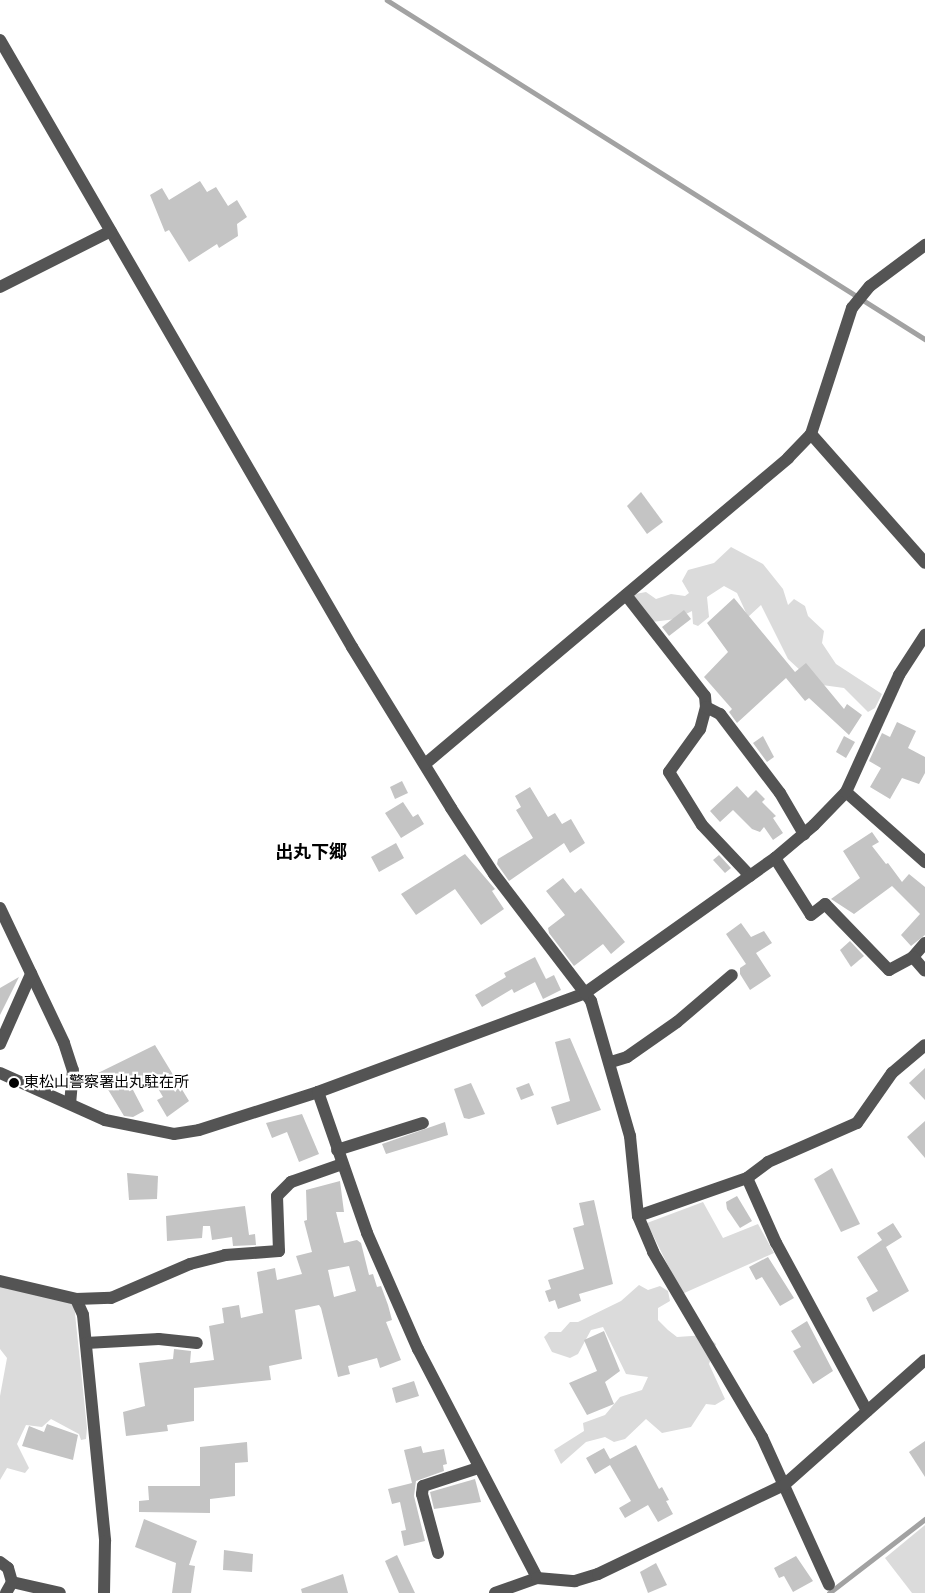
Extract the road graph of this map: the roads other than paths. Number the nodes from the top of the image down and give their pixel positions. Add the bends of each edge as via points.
1 (0, 40) edge
2 (111, 231) junction
3 (925, 245) edge
4 (0, 287) edge
5 (811, 434) junction
6 (925, 563) edge
7 (626, 595) junction
8 (925, 635) edge
9 (706, 707) junction
10 (425, 764) junction
11 (846, 792) junction
12 (804, 834) junction
13 (775, 858) junction
14 (925, 862) edge
15 (750, 876) junction
16 (0, 908) edge
17 (925, 943) edge
18 (913, 957) junction
19 (925, 971) edge
20 (31, 974) junction
21 (732, 975) dead end
22 (585, 993) junction
23 (0, 1044) edge
24 (925, 1045) edge
25 (611, 1062) junction
26 (0, 1073) edge
27 (318, 1092) junction
28 (70, 1102) junction
29 (423, 1123) dead end
30 (338, 1150) junction
31 (342, 1164) junction
32 (747, 1178) junction
33 (638, 1216) junction
34 (0, 1281) edge
35 (76, 1299) junction
36 (86, 1343) junction
37 (197, 1343) dead end
38 (925, 1360) edge
39 (867, 1411) junction
40 (478, 1468) junction
41 (784, 1486) junction
42 (438, 1554) dead end
43 (0, 1562) edge
44 (537, 1578) junction
45 (829, 1585) dead end
46 (9, 1588) edge
47 (60, 1593) edge
48 (104, 1593) edge
49 (495, 1593) edge

1 - 2 street
2 - 4 street
2 - 10 street
3 - 5 street via 870,286 852,308
5 - 6 street
5 - 7 street via 788,458
7 - 9 street via 705,696
7 - 10 street
8 - 11 street via 899,675
9 - 12 street via 720,714
9 - 15 street via 700,729 669,772 702,825
10 - 22 street via 494,874
11 - 12 street
11 - 14 street
12 - 13 street
13 - 15 street
13 - 18 street via 811,915 826,904 889,970
15 - 22 street
16 - 20 street
17 - 18 street
18 - 19 street
20 - 23 street
20 - 28 street via 74,1070
21 - 25 street via 677,1022 626,1057
22 - 25 street
22 - 27 street
24 - 32 street via 892,1073 857,1123 768,1162
25 - 33 street via 630,1136
26 - 28 street
27 - 28 street via 199,1130 174,1134 105,1120
27 - 30 street
29 - 30 street
30 - 31 street
31 - 35 street via 292,1182 277,1196 279,1250 225,1255 190,1264 111,1298
31 - 40 street via 418,1349
32 - 33 street
32 - 39 street via 776,1243
33 - 41 street via 653,1252 762,1437
34 - 35 street
35 - 36 street via 83,1315
36 - 37 street via 160,1339
36 - 48 street via 105,1541
38 - 39 street
39 - 41 street
40 - 42 street via 423,1486 422,1494
40 - 44 street
41 - 44 street via 598,1574 575,1581
41 - 45 street
43 - 46 street via 8,1568
44 - 49 street
46 - 47 street

